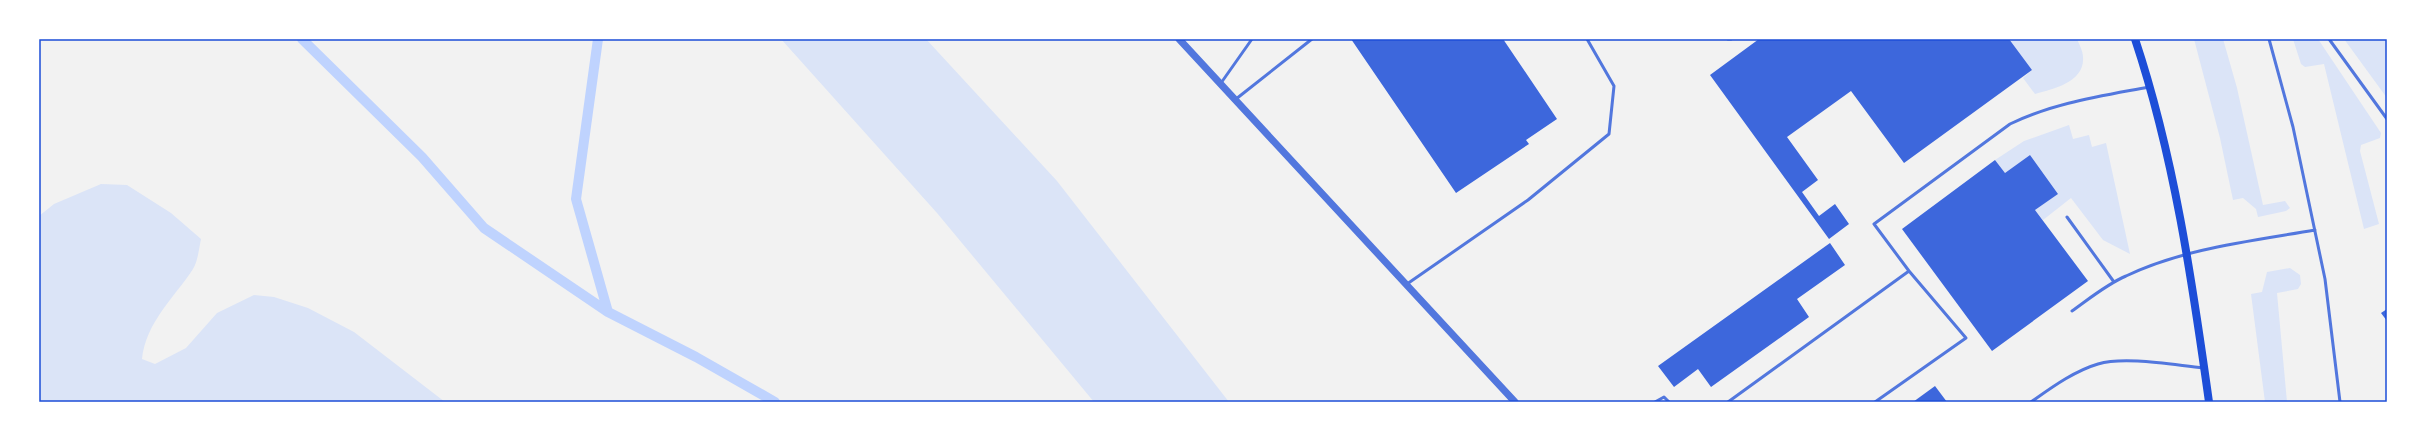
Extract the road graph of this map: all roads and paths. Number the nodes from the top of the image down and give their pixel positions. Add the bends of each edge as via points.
1 (1179, 39) edge
2 (1252, 39) edge
3 (1312, 39) edge
4 (1587, 39) edge
5 (2135, 39) edge
6 (2269, 39) edge
7 (2330, 39) edge
8 (1220, 84) junction
9 (2151, 87) junction
10 (1236, 99) junction
11 (2387, 119) edge
12 (2067, 217) dead end
13 (2315, 230) junction
14 (2188, 254) junction
15 (1909, 271) junction
16 (2114, 282) junction
17 (1406, 284) junction
18 (2072, 311) dead end
19 (2204, 368) junction
20 (1515, 402) edge
21 (1655, 402) edge
22 (1669, 402) edge
23 (1728, 402) edge
24 (1875, 402) edge
25 (2031, 402) edge
26 (2209, 402) edge
27 (2340, 402) edge

1 - 8 street
2 - 8 lane
3 - 10 lane
4 - 17 lane via 1614,86 1609,134 1528,200
5 - 9 main road
6 - 13 lane via 2293,127
7 - 11 lane
8 - 10 street
9 - 14 main road
9 - 15 lane via 2084,100 2026,116 2010,124 1874,224
10 - 17 street
12 - 16 lane
13 - 14 lane
13 - 27 lane via 2325,279
14 - 16 lane
14 - 19 main road
15 - 23 lane
15 - 24 lane via 1966,338
16 - 18 lane
17 - 20 street
19 - 25 lane via 2115,361 2097,364 2055,385
19 - 26 main road
21 - 22 lane via 1664,397

